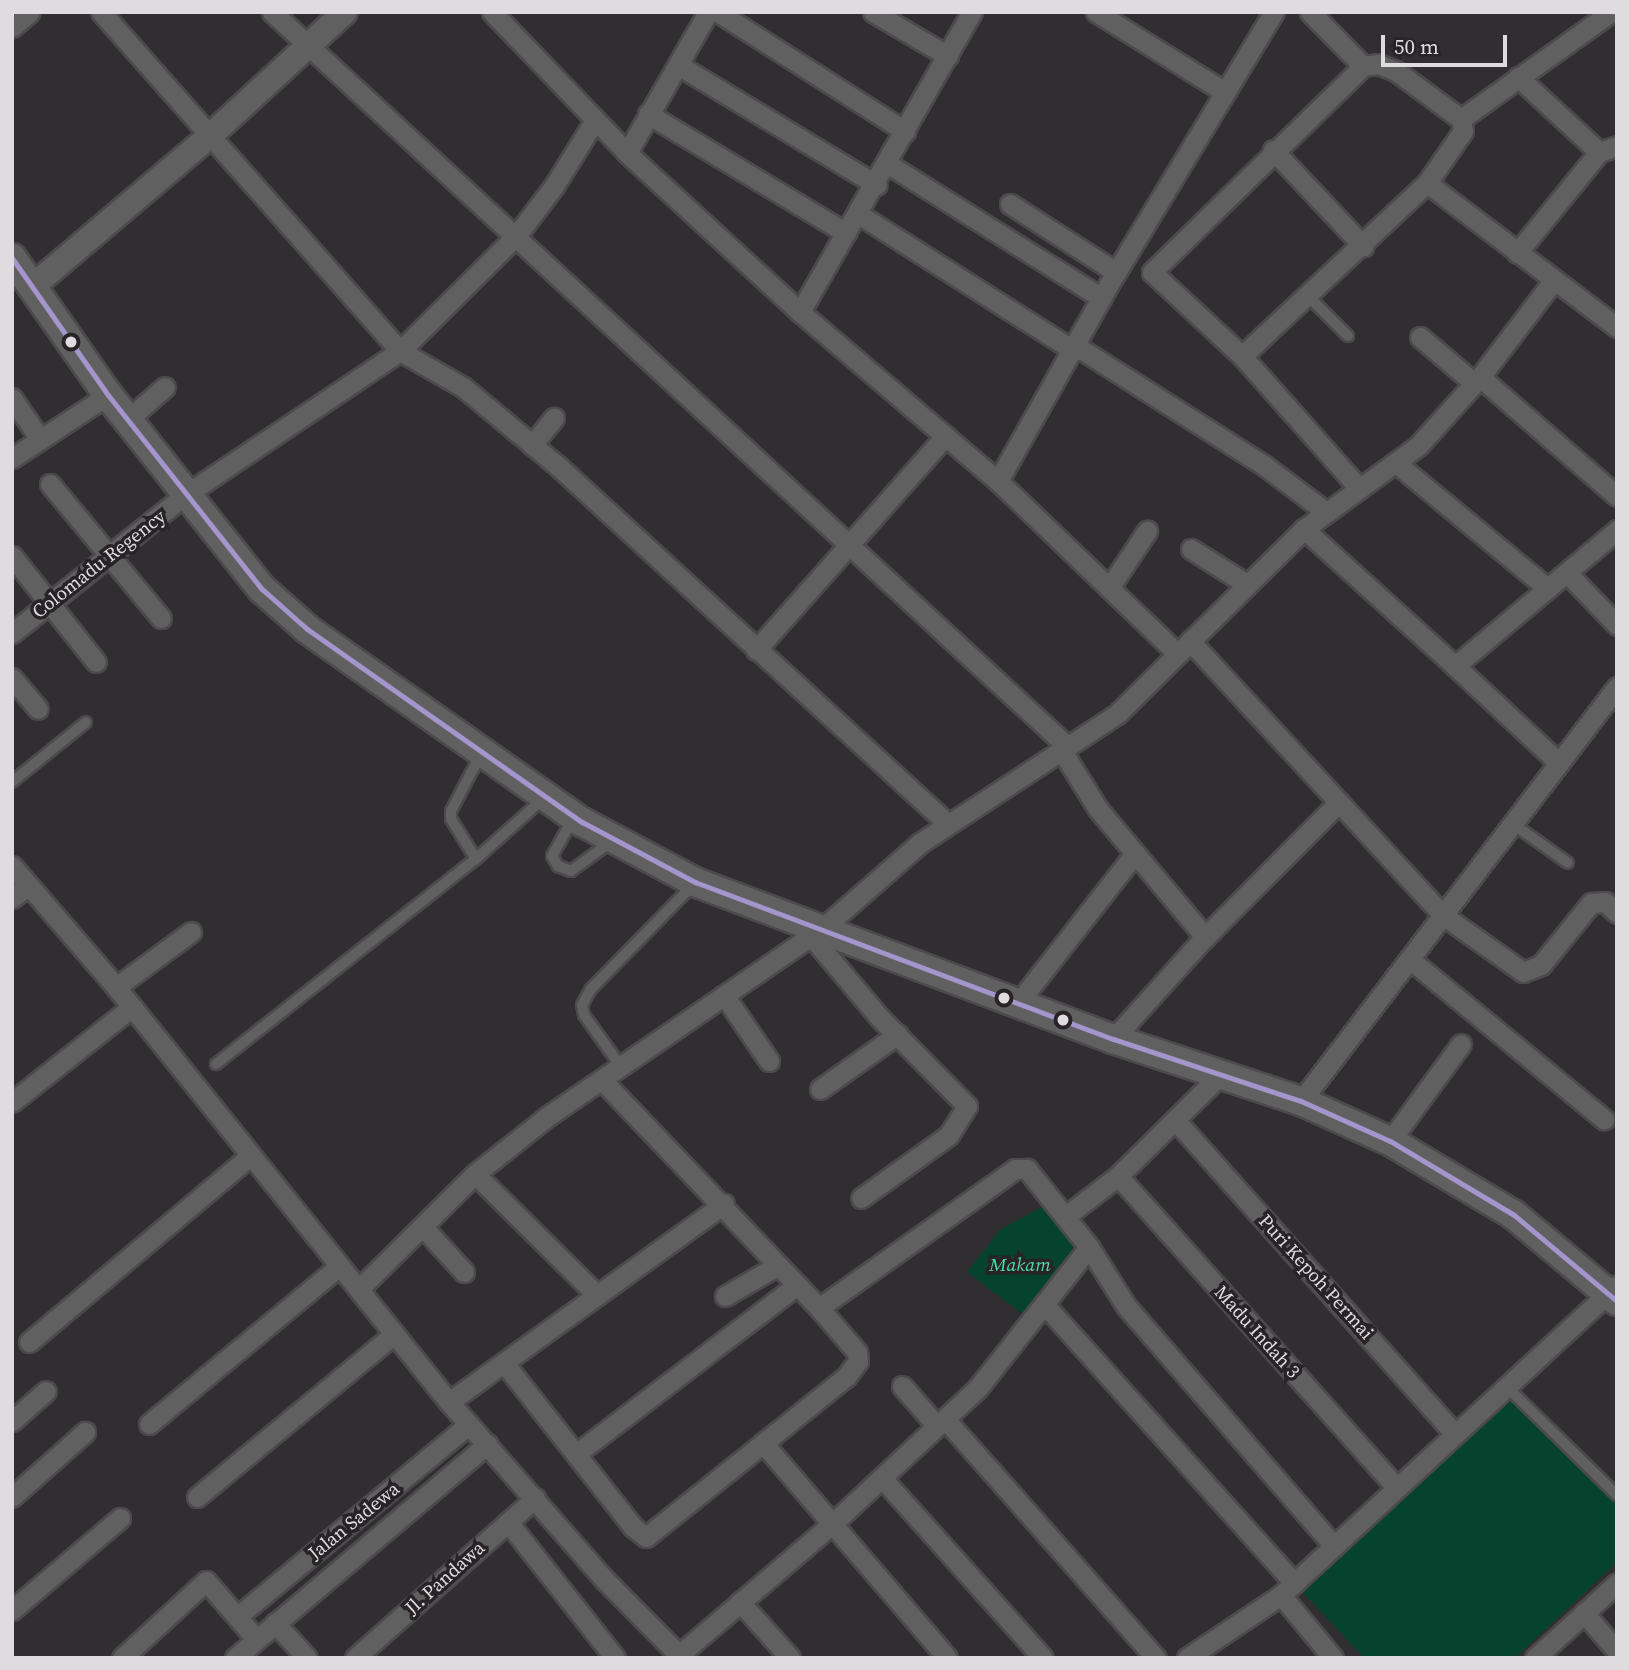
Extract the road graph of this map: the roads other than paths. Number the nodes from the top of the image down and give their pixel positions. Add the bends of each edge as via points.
1 (30, 12) edge
2 (101, 12) edge
3 (272, 12) edge
4 (345, 12) edge
5 (492, 12) edge
6 (708, 12) edge
7 (718, 12) edge
8 (873, 12) edge
9 (972, 12) edge
10 (1096, 12) edge
11 (1274, 12) edge
12 (1310, 12) edge
13 (1611, 12) edge
14 (12, 27) edge
15 (308, 45) junction
16 (948, 56) junction
17 (678, 65) junction
18 (1363, 66) junction
19 (1518, 78) junction
20 (1225, 92) junction
21 (648, 114) junction
22 (1461, 119) junction
23 (595, 120) junction
24 (905, 131) junction
25 (210, 136) junction
26 (1608, 149) edge
27 (1273, 150) junction
28 (626, 153) junction
29 (888, 164) junction
30 (1427, 183) junction
31 (877, 185) junction
32 (1010, 204) dead end
33 (860, 215) junction
34 (846, 233) junction
35 (516, 236) junction
36 (1363, 246) junction
37 (1517, 253) junction
38 (12, 258) edge
39 (1116, 272) junction
40 (1553, 280) junction
41 (33, 286) junction
42 (1307, 295) junction
43 (1102, 298) junction
44 (800, 312) junction
45 (1617, 327) edge
46 (1348, 336) dead end
47 (1420, 337) dead end
48 (1075, 349) junction
49 (400, 351) junction
50 (1242, 356) junction
51 (1477, 380) junction
52 (164, 387) dead end
53 (108, 395) junction
54 (12, 398) edge
55 (554, 418) dead end
56 (127, 420) junction
57 (945, 436) junction
58 (40, 439) junction
59 (531, 444) junction
60 (12, 458) edge
61 (1396, 463) junction
62 (998, 481) junction
63 (50, 484) dead end
64 (1358, 487) junction
65 (185, 495) junction
66 (1617, 496) edge
67 (1326, 512) junction
68 (1304, 529) junction
69 (1617, 530) edge
70 (1147, 531) dead end
71 (848, 544) junction
72 (1191, 549) dead end
73 (12, 556) edge
74 (109, 556) junction
75 (1568, 574) junction
76 (1245, 583) junction
77 (1547, 587) junction
78 (1109, 588) junction
79 (50, 603) junction
80 (161, 618) dead end
81 (1617, 625) edge
82 (12, 633) edge
83 (1184, 647) junction
84 (756, 650) junction
85 (96, 662) dead end
86 (1455, 666) junction
87 (12, 678) edge
88 (1617, 687) edge
89 (38, 709) dead end
90 (86, 722) dead end
91 (1065, 749) junction
92 (482, 753) junction
93 (1559, 763) junction
94 (12, 782) edge
95 (545, 798) junction
96 (1339, 803) junction
97 (574, 817) junction
98 (948, 824) junction
99 (1513, 824) junction
100 (613, 840) junction
101 (1135, 853) junction
102 (476, 859) junction
103 (1568, 863) dead end
104 (12, 866) edge
105 (695, 882) junction
106 (29, 885) junction
107 (12, 898) edge
108 (1617, 913) edge
109 (1444, 916) junction
110 (191, 932) dead end
111 (817, 932) junction
112 (1205, 937) junction
113 (1412, 961) junction
114 (116, 987) junction
115 (724, 995) junction
116 (1018, 1003) junction
117 (132, 1007) junction
118 (898, 1034) junction
119 (1113, 1038) junction
120 (1461, 1044) dead end
121 (769, 1060) dead end
122 (216, 1064) dead end
123 (622, 1068) junction
124 (1223, 1072) junction
125 (603, 1080) junction
126 (820, 1089) dead end
127 (1301, 1101) junction
128 (12, 1102) edge
129 (1604, 1119) dead end
130 (1177, 1122) junction
131 (1390, 1141) junction
132 (251, 1155) junction
133 (475, 1174) junction
134 (1118, 1176) junction
135 (861, 1198) dead end
136 (724, 1204) junction
137 (1066, 1216) junction
138 (424, 1227) junction
139 (1089, 1247) junction
140 (778, 1265) junction
141 (340, 1266) junction
142 (464, 1272) dead end
143 (797, 1285) junction
144 (359, 1289) junction
145 (1614, 1293) edge
146 (597, 1295) junction
147 (725, 1296) dead end
148 (1044, 1304) junction
149 (819, 1308) junction
150 (394, 1334) junction
151 (29, 1342) dead end
152 (504, 1363) junction
153 (902, 1386) dead end
154 (1507, 1387) junction
155 (46, 1391) dead end
156 (449, 1402) junction
157 (12, 1421) edge
158 (941, 1422) junction
159 (149, 1424) dead end
160 (469, 1424) junction
161 (85, 1432) dead end
162 (1454, 1433) junction
163 (763, 1443) junction
164 (487, 1444) junction
165 (576, 1454) junction
166 (418, 1468) junction
167 (882, 1478) junction
168 (1396, 1487) junction
169 (434, 1488) junction
170 (1617, 1495) edge
171 (12, 1497) edge
172 (197, 1497) dead end
173 (535, 1498) junction
174 (371, 1507) junction
175 (120, 1518) dead end
176 (508, 1522) junction
177 (832, 1524) junction
178 (388, 1528) junction
179 (1334, 1546) junction
180 (1617, 1583) edge
181 (1288, 1589) junction
182 (740, 1602) junction
183 (12, 1610) edge
184 (1584, 1613) junction
185 (237, 1616) junction
186 (275, 1623) junction
187 (256, 1639) junction
188 (1617, 1651) edge
189 (678, 1657) edge
190 (122, 1658) edge
191 (235, 1658) edge
192 (306, 1658) edge
193 (355, 1658) edge
194 (615, 1658) edge
195 (790, 1658) edge
196 (947, 1658) edge
197 (1043, 1658) edge
198 (1156, 1658) edge
199 (1187, 1658) edge
200 (1333, 1658) edge
201 (1535, 1658) edge

1 - 14 street
2 - 25 street
3 - 15 street
4 - 15 street
5 - 23 street
6 - 17 street
7 - 24 street
8 - 16 street
9 - 16 street
10 - 20 street
11 - 20 street
12 - 18 street
13 - 19 street
15 - 25 street
15 - 35 street
16 - 24 street
17 - 21 street
17 - 31 street
18 - 22 street via 1378,64 1396,71
18 - 27 street
19 - 22 street
19 - 26 street
20 - 39 street
21 - 28 street
21 - 34 street
22 - 30 street via 1461,139
23 - 28 street
23 - 35 street, Colomadu Regency
24 - 29 street
25 - 41 street
25 - 49 street
26 - 37 street
27 - 36 street
27 - 50 street via 1152,272
28 - 44 street
29 - 31 street
29 - 43 street
30 - 36 street
30 - 37 street
31 - 33 street
32 - 39 street
33 - 34 street
33 - 48 street
34 - 44 street
35 - 49 street, Colomadu Regency
35 - 71 street
36 - 42 street
37 - 40 street
38 - 41 main road
39 - 43 street
40 - 45 street
40 - 51 street
41 - 53 main road
42 - 46 lane
42 - 50 street
43 - 48 street
44 - 57 street
47 - 51 street
48 - 62 street
48 - 67 street via 1265,466
49 - 59 street via 463,387
49 - 65 street, Colomadu Regency
50 - 64 street
51 - 61 street via 1418,446
51 - 66 street
52 - 56 street
53 - 56 main road
53 - 58 street
54 - 58 street
55 - 59 street
56 - 65 main road
57 - 62 street
57 - 71 street
58 - 60 street
59 - 84 street
61 - 64 street
61 - 77 street
62 - 78 street
63 - 74 street
64 - 67 street
65 - 74 street, Colomadu Regency
65 - 92 main road via 282,608
67 - 68 street
68 - 76 street
68 - 86 street
69 - 75 street
70 - 78 street
71 - 84 street
71 - 91 street
72 - 76 street
73 - 79 street
74 - 79 street, Colomadu Regency
74 - 80 street
75 - 77 street
75 - 81 street
76 - 83 street
77 - 86 street
78 - 83 street
79 - 82 street, Colomadu Regency
79 - 85 street
83 - 91 street via 1117,714
83 - 96 street
84 - 98 street
86 - 93 street
87 - 89 street
88 - 93 street
90 - 94 lane
91 - 98 street
91 - 101 street via 1098,809
92 - 95 main road
92 - 102 lane via 451,811 451,819
93 - 99 street
95 - 97 main road
95 - 102 lane
96 - 109 street
96 - 112 street
97 - 100 main road
97 - 100 lane via 552,856 558,866 571,871
98 - 111 street
99 - 103 lane
99 - 109 street
100 - 105 main road
101 - 112 street
101 - 116 street
102 - 122 lane
104 - 106 street
105 - 111 main road
105 - 123 lane via 591,989 582,1005 584,1015
106 - 107 street
106 - 114 street
108 - 109 street via 1605,902 1591,903 1541,965 1529,973
109 - 113 street
110 - 114 street
111 - 115 street
111 - 116 main road
111 - 118 street
112 - 119 street
113 - 127 street
113 - 129 street
114 - 117 street
115 - 121 street
115 - 123 street
116 - 119 main road
117 - 128 street
117 - 132 street
118 - 126 street
118 - 135 street via 964,1102 966,1110 949,1135
119 - 124 main road
120 - 131 street
123 - 125 street
124 - 127 main road
124 - 130 street
125 - 133 street
125 - 136 street
127 - 131 main road
130 - 134 street
130 - 162 street, Puri Kepoh Permai
131 - 145 main road via 1514,1215
132 - 141 street
132 - 151 street
133 - 138 street
133 - 146 street
134 - 137 street
134 - 168 street, Madu Indah 3
136 - 140 street
136 - 146 street
137 - 139 street
137 - 149 street via 1027,1170 1015,1169
138 - 142 street
138 - 144 street
139 - 148 street
139 - 179 street via 1126,1306
140 - 143 street
140 - 147 street
141 - 144 street
141 - 159 street
143 - 149 street
143 - 165 street
144 - 150 street
145 - 154 street
146 - 152 street
148 - 158 street via 977,1389
148 - 181 street
149 - 163 street via 857,1352 858,1361 846,1377
150 - 156 street
150 - 172 street
152 - 156 street
152 - 165 street
153 - 158 street
154 - 162 street
154 - 170 lane
155 - 157 street
156 - 160 street
158 - 167 street
158 - 198 street
160 - 164 street
160 - 166 street, Jalan Sadewa
161 - 171 street
162 - 168 street
163 - 165 street via 646,1536 633,1527
163 - 177 street
164 - 169 street
164 - 173 street
166 - 169 street
166 - 174 street, Jalan Sadewa
167 - 177 street
167 - 197 street
168 - 179 street
169 - 178 street
173 - 176 street, Jl. Pandawa
173 - 189 street
174 - 178 street
174 - 185 street, Jalan Sadewa
175 - 183 street
176 - 193 street, Jl. Pandawa
176 - 194 street
177 - 182 street
177 - 196 street
178 - 186 street
179 - 181 street
180 - 184 street
181 - 199 street
181 - 200 street
182 - 189 street
182 - 195 street
184 - 188 street
184 - 201 street
185 - 187 street
185 - 190 street via 204,1581
186 - 187 street
186 - 192 street
187 - 191 street

